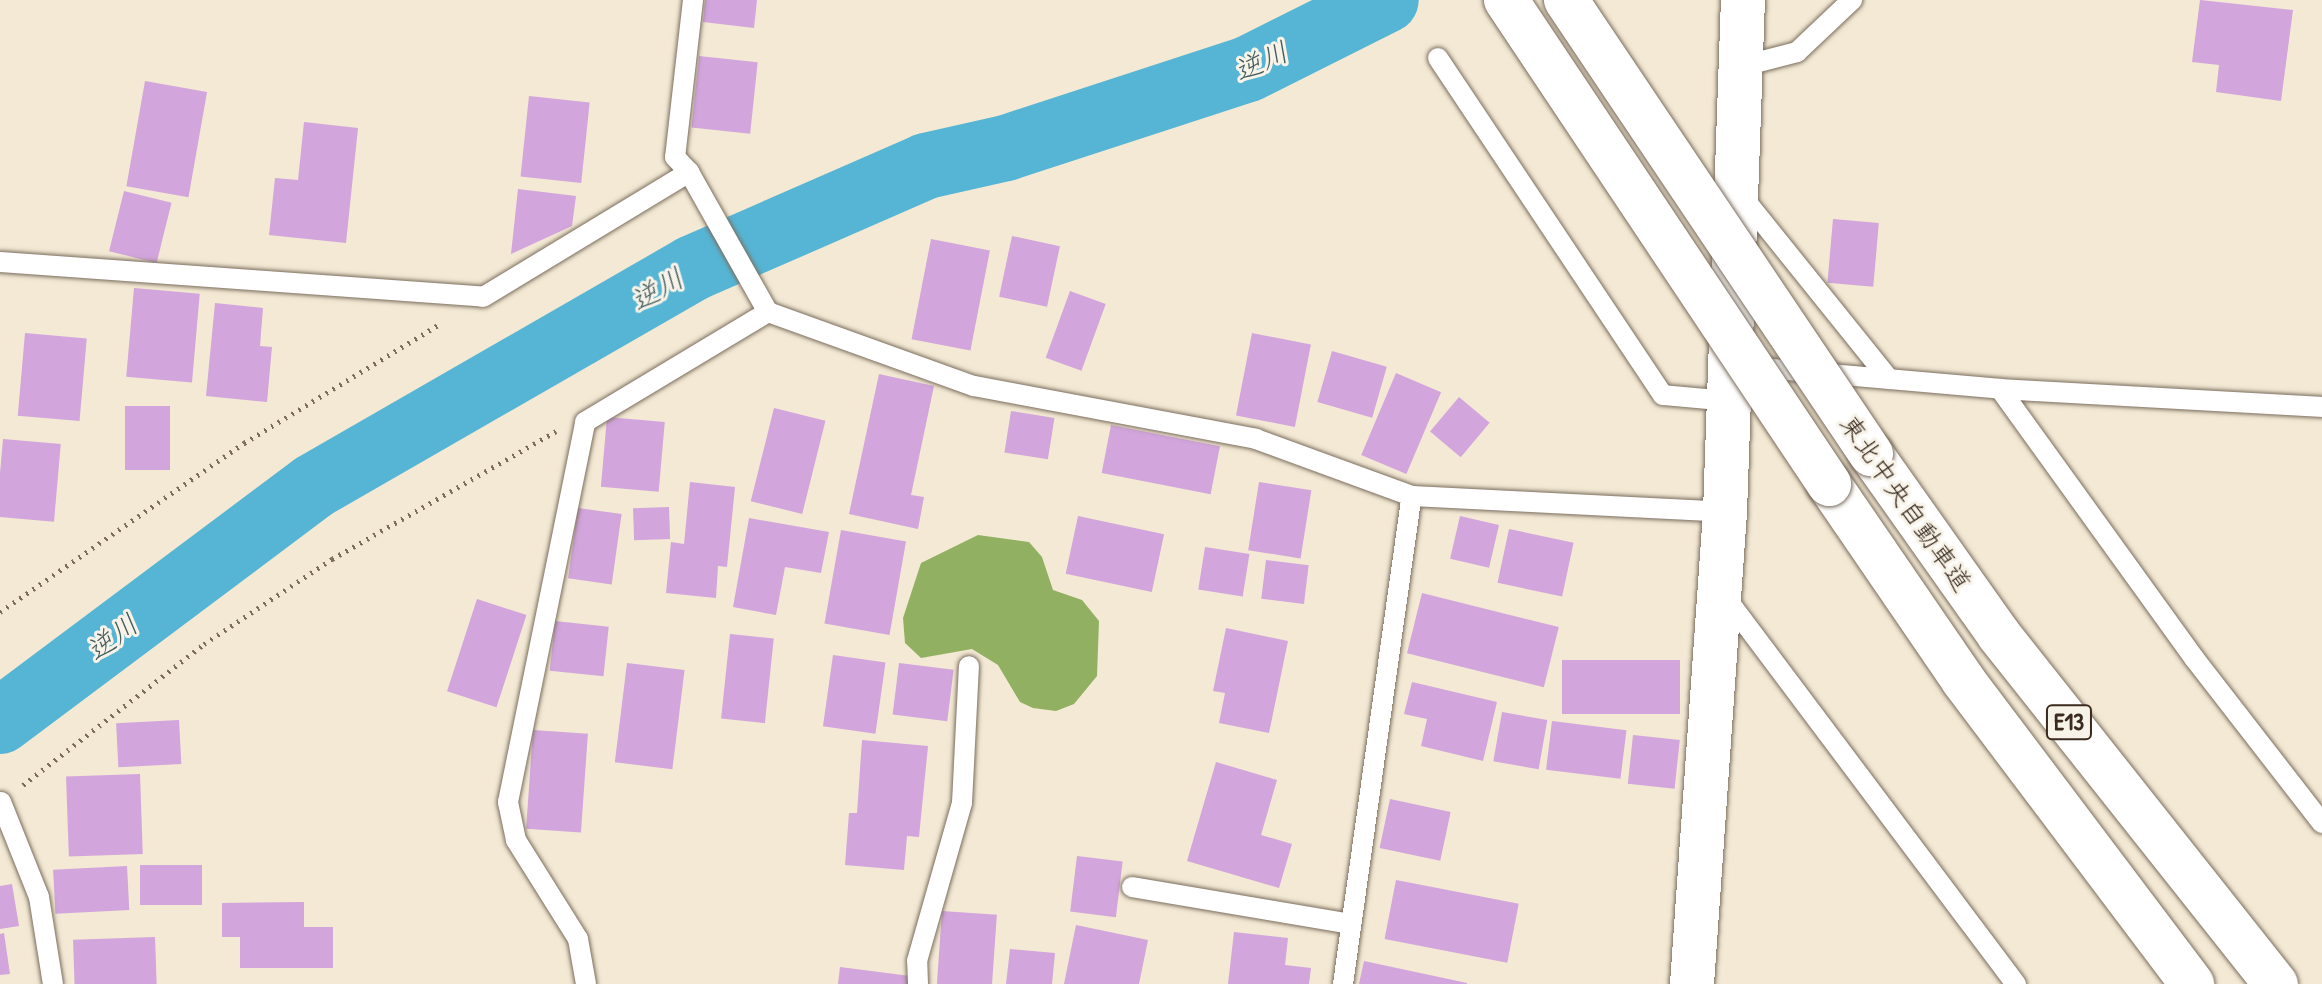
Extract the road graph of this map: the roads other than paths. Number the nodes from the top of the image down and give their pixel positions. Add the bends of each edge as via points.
1 (693, 0) edge
2 (1506, 0) edge
3 (1566, 0) edge
4 (1743, 0) edge
5 (1852, 0) edge
6 (1438, 58) dead end
7 (1743, 66) junction
8 (689, 172) junction
9 (1738, 191) junction
10 (0, 262) edge
11 (768, 312) junction
12 (1889, 379) junction
13 (1731, 383) junction
14 (2000, 389) junction
15 (2322, 407) edge
16 (1412, 496) junction
17 (1725, 512) junction
18 (1721, 591) junction
19 (969, 666) dead end
20 (1, 802) edge
21 (2322, 823) edge
22 (1132, 887) dead end
23 (1351, 924) junction
24 (53, 984) edge
25 (586, 984) edge
26 (918, 984) edge
27 (1343, 984) edge
28 (1692, 984) edge
29 (2016, 984) edge
30 (2192, 984) edge
31 (2276, 984) edge

1 - 8 lane via 675,157
2 - 30 main road, 東北中央自動車道 / E13, bridge via 1963,680
3 - 31 main road, 東北中央自動車道 / E13, bridge via 1999,635
4 - 7 main road
5 - 7 lane via 1797,52
6 - 13 lane via 1663,395
7 - 9 main road
8 - 10 lane via 483,297
8 - 11 lane
9 - 12 lane
9 - 13 main road
11 - 16 lane via 974,386 1256,439
11 - 25 lane via 585,422 508,802 516,840 578,939
12 - 13 lane
12 - 14 lane
13 - 17 main road
14 - 15 lane
14 - 21 lane via 2194,658
16 - 17 lane
16 - 23 lane
17 - 18 main road
18 - 28 main road
18 - 29 lane
19 - 26 lane via 962,803 917,961
20 - 24 lane via 39,897
22 - 23 lane
23 - 27 lane

